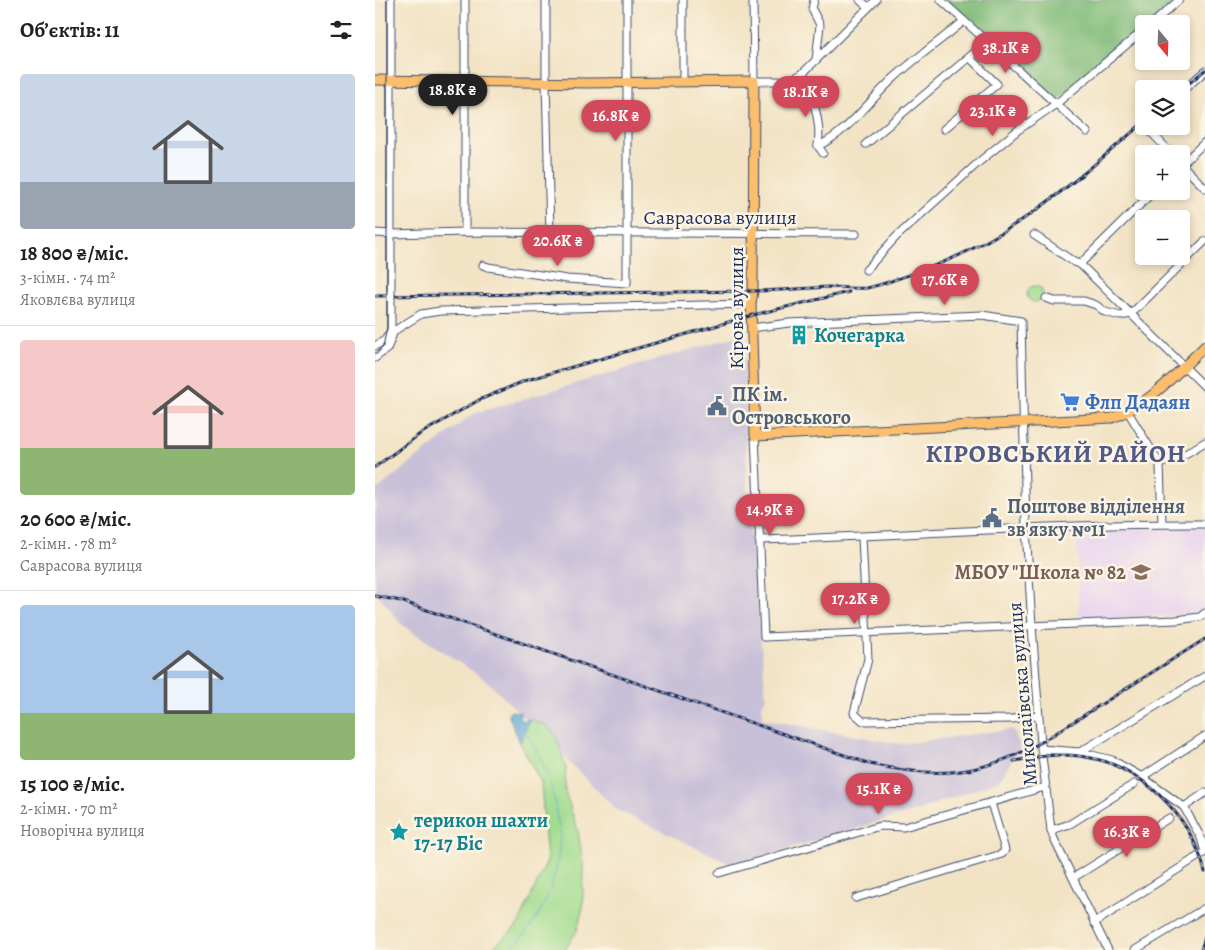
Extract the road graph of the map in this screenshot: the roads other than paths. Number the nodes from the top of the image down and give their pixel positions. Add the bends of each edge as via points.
1 (391, 0) edge
2 (465, 0) edge
3 (546, 0) edge
4 (627, 0) edge
5 (683, 0) edge
6 (753, 0) edge
7 (814, 0) edge
8 (860, 0) edge
9 (876, 0) edge
10 (941, 0) edge
11 (1179, 0) edge
12 (868, 7) junction
13 (1162, 15) edge
14 (964, 21) junction
15 (1135, 38) edge
16 (987, 42) junction
17 (970, 58) junction
18 (816, 60) junction
19 (1205, 71) edge
20 (802, 74) junction
21 (1205, 76) edge
22 (375, 80) edge
23 (390, 80) junction
24 (754, 81) junction
25 (464, 82) junction
26 (546, 82) junction
27 (627, 82) junction
28 (683, 82) junction
29 (1191, 83) joint
30 (1056, 104) junction
31 (944, 130) dead end
32 (1087, 132) dead end
33 (1154, 135) edge
34 (1205, 142) edge
35 (866, 144) dead end
36 (1163, 145) edge
37 (818, 146) junction
38 (823, 153) dead end
39 (1190, 156) edge
40 (1190, 173) edge
41 (1205, 188) edge
42 (1145, 200) edge
43 (465, 232) junction
44 (375, 233) edge
45 (550, 233) junction
46 (391, 234) junction
47 (627, 234) junction
48 (753, 234) junction
49 (856, 234) dead end
50 (1034, 235) dead end
51 (1205, 241) edge
52 (1080, 264) junction
53 (483, 265) dead end
54 (866, 270) dead end
55 (1046, 298) dead end
56 (751, 304) junction
57 (1131, 314) junction
58 (752, 328) junction
59 (378, 344) edge
60 (1205, 346) edge
61 (375, 358) edge
62 (1184, 366) junction
63 (1205, 387) edge
64 (1129, 412) junction
65 (1023, 423) junction
66 (755, 436) junction
67 (1205, 442) edge
68 (1160, 464) junction
69 (1162, 524) junction
70 (1205, 524) edge
71 (1026, 528) junction
72 (861, 537) junction
73 (759, 540) junction
74 (1205, 613) edge
75 (1031, 626) junction
76 (867, 633) junction
77 (1205, 676) edge
78 (1037, 716) junction
79 (1205, 736) edge
80 (1041, 749) junction
81 (1080, 752) junction
82 (1143, 776) junction
83 (1134, 784) dead end
84 (1045, 788) junction
85 (1205, 793) edge
86 (991, 803) junction
87 (1184, 807) junction
88 (1169, 818) dead end
89 (1051, 830) junction
90 (1205, 852) edge
91 (719, 873) dead end
92 (1073, 878) junction
93 (856, 898) dead end
94 (1205, 908) edge
95 (1094, 923) junction
96 (1108, 950) edge
97 (1135, 950) edge

1 - 23 street
2 - 25 street
3 - 26 street
4 - 27 street
5 - 28 street
6 - 24 street
7 - 18 street via 812,8 820,25
8 - 12 street
9 - 12 street
10 - 14 street
11 - 13 street
12 - 18 street
14 - 16 street
14 - 37 street via 896,75 848,124
15 - 30 street
16 - 17 street
16 - 30 street
17 - 31 street via 997,84
17 - 35 street
18 - 20 street
19 - 29 street
20 - 24 street via 788,81
20 - 37 street via 815,105
21 - 29 street
22 - 23 main road
23 - 25 main road
23 - 46 street
24 - 28 main road
24 - 48 main road, Кірова вулиця
25 - 26 main road
25 - 43 street
26 - 27 main road
26 - 45 street
27 - 28 main road
27 - 47 street
30 - 32 street
30 - 54 street via 979,162 896,237
33 - 36 street
34 - 39 street
37 - 38 street
40 - 41 street
42 - 52 street
43 - 45 street, Саврасова вулиця
43 - 46 street, Саврасова вулиця
44 - 46 street, Саврасова вулиця
45 - 47 street, Саврасова вулиця
46 - 59 street via 391,331
47 - 48 street, Саврасова вулиця
47 - 53 street via 627,283 567,280
48 - 49 street, Саврасова вулиця
48 - 56 main road, Кірова вулиця
50 - 52 street
51 - 57 street
52 - 57 street
55 - 57 street via 1084,301 1105,312 1120,316
56 - 58 main road, Кірова вулиця
56 - 61 street via 440,311 421,314 395,331 387,349
57 - 62 street
58 - 65 street, Миколаївська вулиця via 789,323 982,315 1021,321
58 - 66 main road, Кірова вулиця
60 - 62 main road
62 - 63 street
62 - 64 main road
64 - 65 main road via 1113,418
64 - 68 street
65 - 66 main road
65 - 71 street, Миколаївська вулиця
66 - 73 street
67 - 68 street
68 - 69 street
69 - 70 street
69 - 71 street
71 - 72 street
71 - 75 street, Миколаївська вулиця
72 - 73 street
72 - 76 street
73 - 76 street via 764,637
74 - 75 street via 1200,617 1177,620
75 - 76 street
75 - 78 street, Миколаївська вулиця
76 - 78 street via 868,659 854,713 863,721
77 - 81 street
78 - 80 street, Миколаївська вулиця
79 - 82 street
80 - 81 street
80 - 84 street, Миколаївська вулиця
81 - 82 street via 1112,760
82 - 87 street
83 - 89 street via 1070,824
84 - 86 street
84 - 89 street, Миколаївська вулиця
85 - 87 street
86 - 91 street via 904,827 880,826
86 - 93 street via 1005,850 1002,854
87 - 90 street
88 - 92 street
89 - 92 street, Миколаївська вулиця
90 - 95 street
92 - 95 street, Миколаївська вулиця
94 - 97 street
95 - 96 street, Миколаївська вулиця

